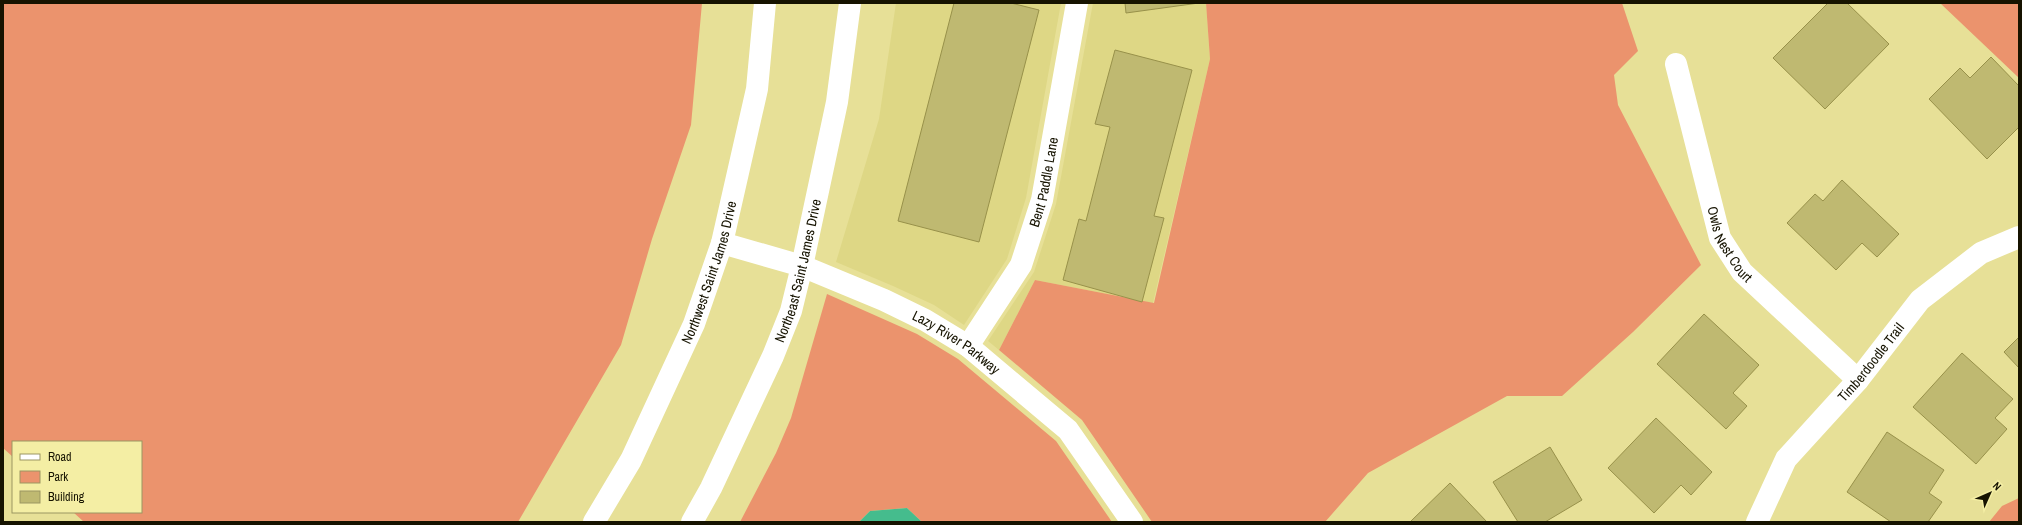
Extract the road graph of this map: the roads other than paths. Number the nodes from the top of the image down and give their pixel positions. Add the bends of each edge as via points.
1 (765, 3) edge
2 (850, 3) edge
3 (1077, 3) edge
4 (1676, 64) dead end
5 (2019, 237) edge
6 (722, 243) junction
7 (802, 266) junction
8 (968, 346) junction
9 (1858, 380) junction
10 (594, 522) edge
11 (692, 522) edge
12 (1132, 522) edge
13 (1757, 522) edge

1 - 6 street, Northwest Saint James Drive via 757,89
2 - 7 street, Northeast Saint James Drive via 837,102
3 - 8 street, Bent Paddle Lane via 1042,200 1021,265
4 - 9 street, Owls Nest Court via 1720,238 1742,272
5 - 9 street, Timberdoodle Trail via 1981,253 1920,300
6 - 7 street, Lazy River Parkway
6 - 10 street, Northwest Saint James Drive via 694,324 631,460
7 - 8 street, Lazy River Parkway via 891,303
7 - 11 street, Northeast Saint James Drive via 791,311 773,356 711,488
8 - 12 street, Lazy River Parkway via 1068,430
9 - 13 street, Timberdoodle Trail via 1786,459

